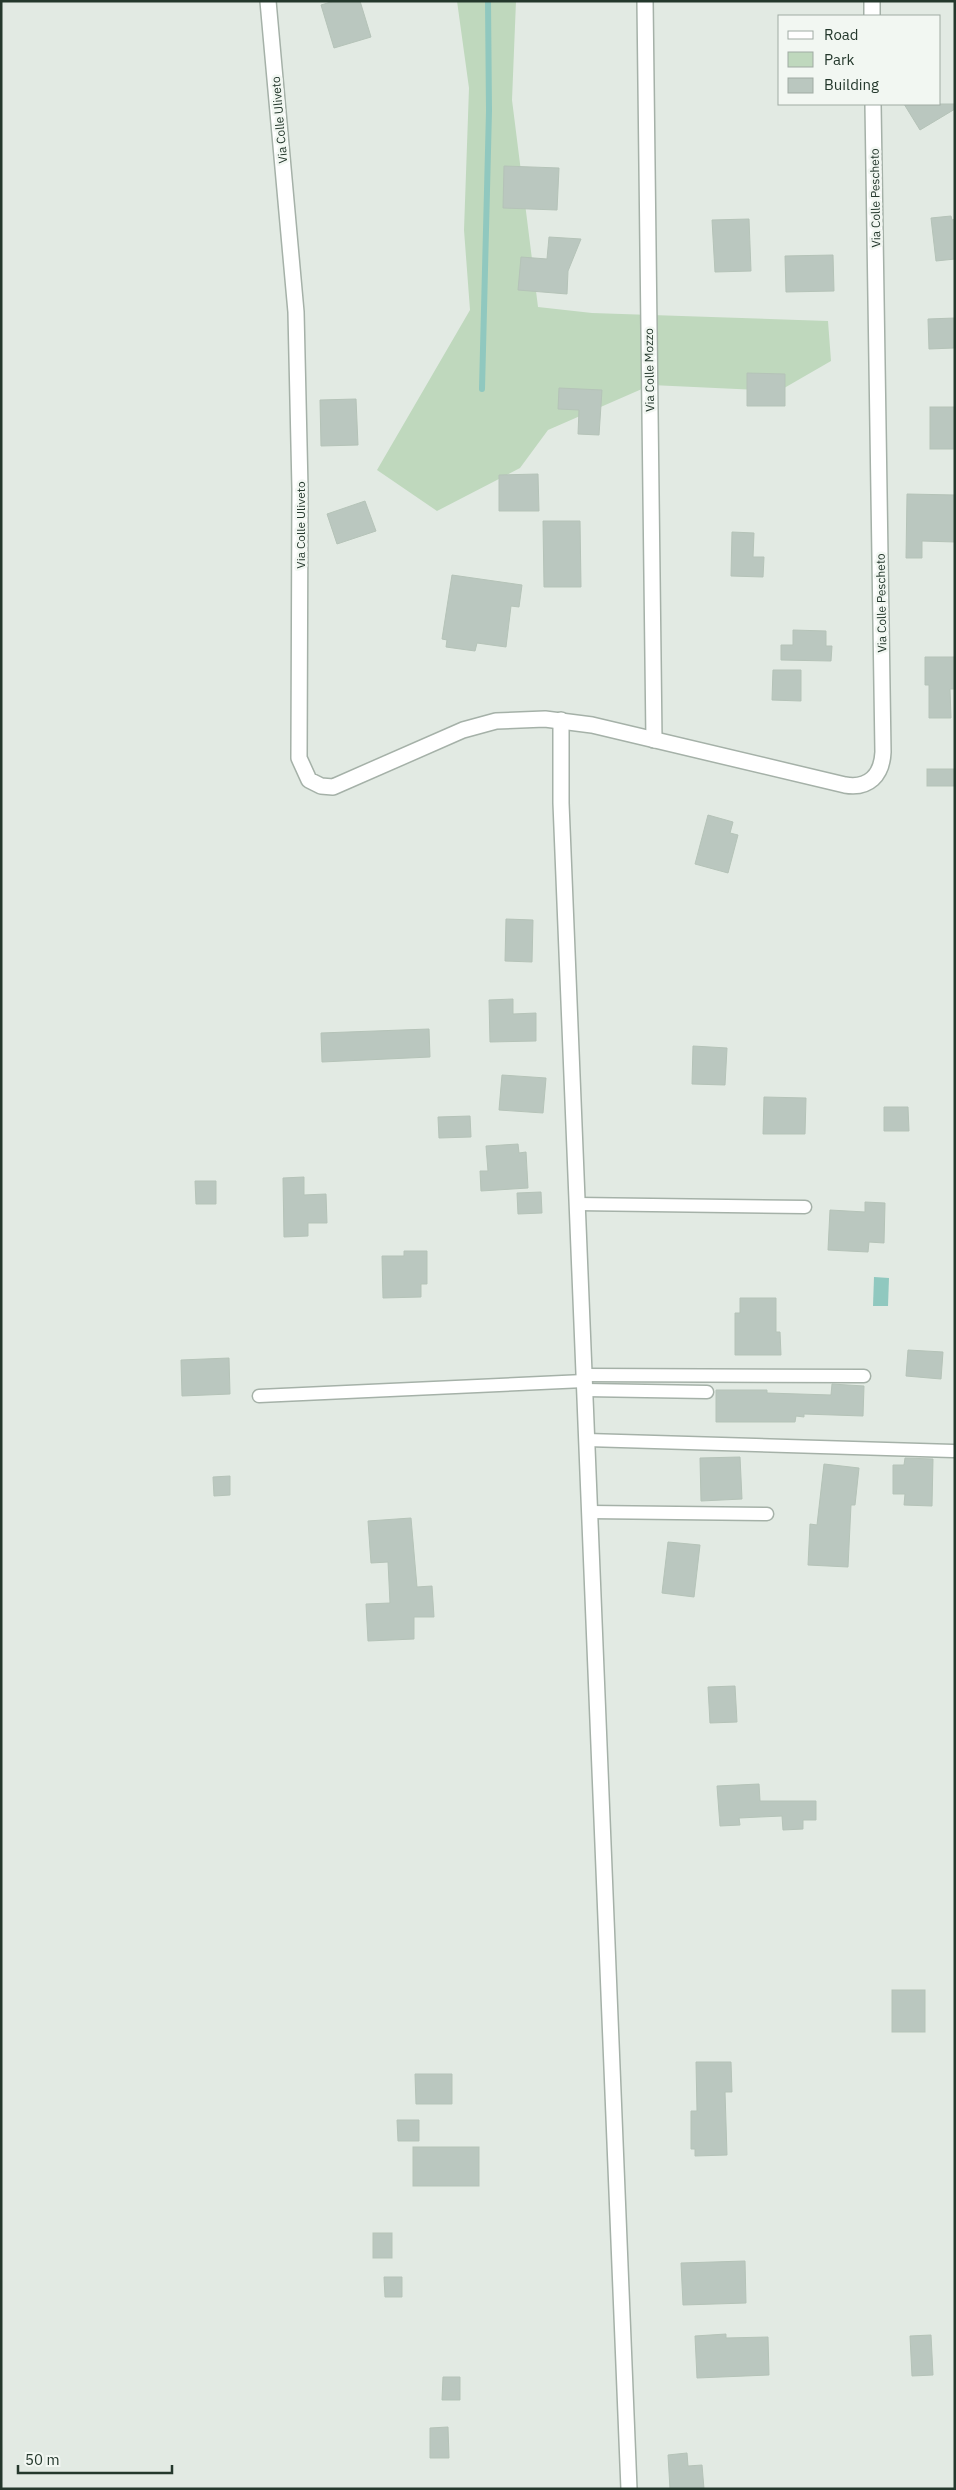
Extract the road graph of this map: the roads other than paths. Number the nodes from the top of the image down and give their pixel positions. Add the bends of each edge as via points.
1 (268, 1) edge
2 (645, 1) edge
3 (872, 1) edge
4 (872, 15) edge
5 (873, 105) edge
6 (561, 720) junction
7 (654, 740) junction
8 (577, 1204) junction
9 (805, 1207) dead end
10 (864, 1376) dead end
11 (584, 1382) junction
12 (707, 1392) dead end
13 (259, 1396) dead end
14 (587, 1440) junction
15 (953, 1451) dead end
16 (590, 1512) junction
17 (767, 1514) dead end
18 (629, 2489) edge

1 - 6 street, Via Colle Uliveto via 296,312 301,766 309,780 333,787 463,730 511,719
2 - 7 street, Via Colle Mozzo
3 - 4 street
5 - 7 street, Via Colle Pescheto via 881,766 866,784 851,786
6 - 7 street, Via Colle Pescheto
6 - 8 street via 561,803
8 - 9 lane
8 - 11 street
10 - 11 lane
11 - 12 lane
11 - 13 lane
11 - 14 street
14 - 15 lane
14 - 16 street
16 - 17 lane
16 - 18 street

